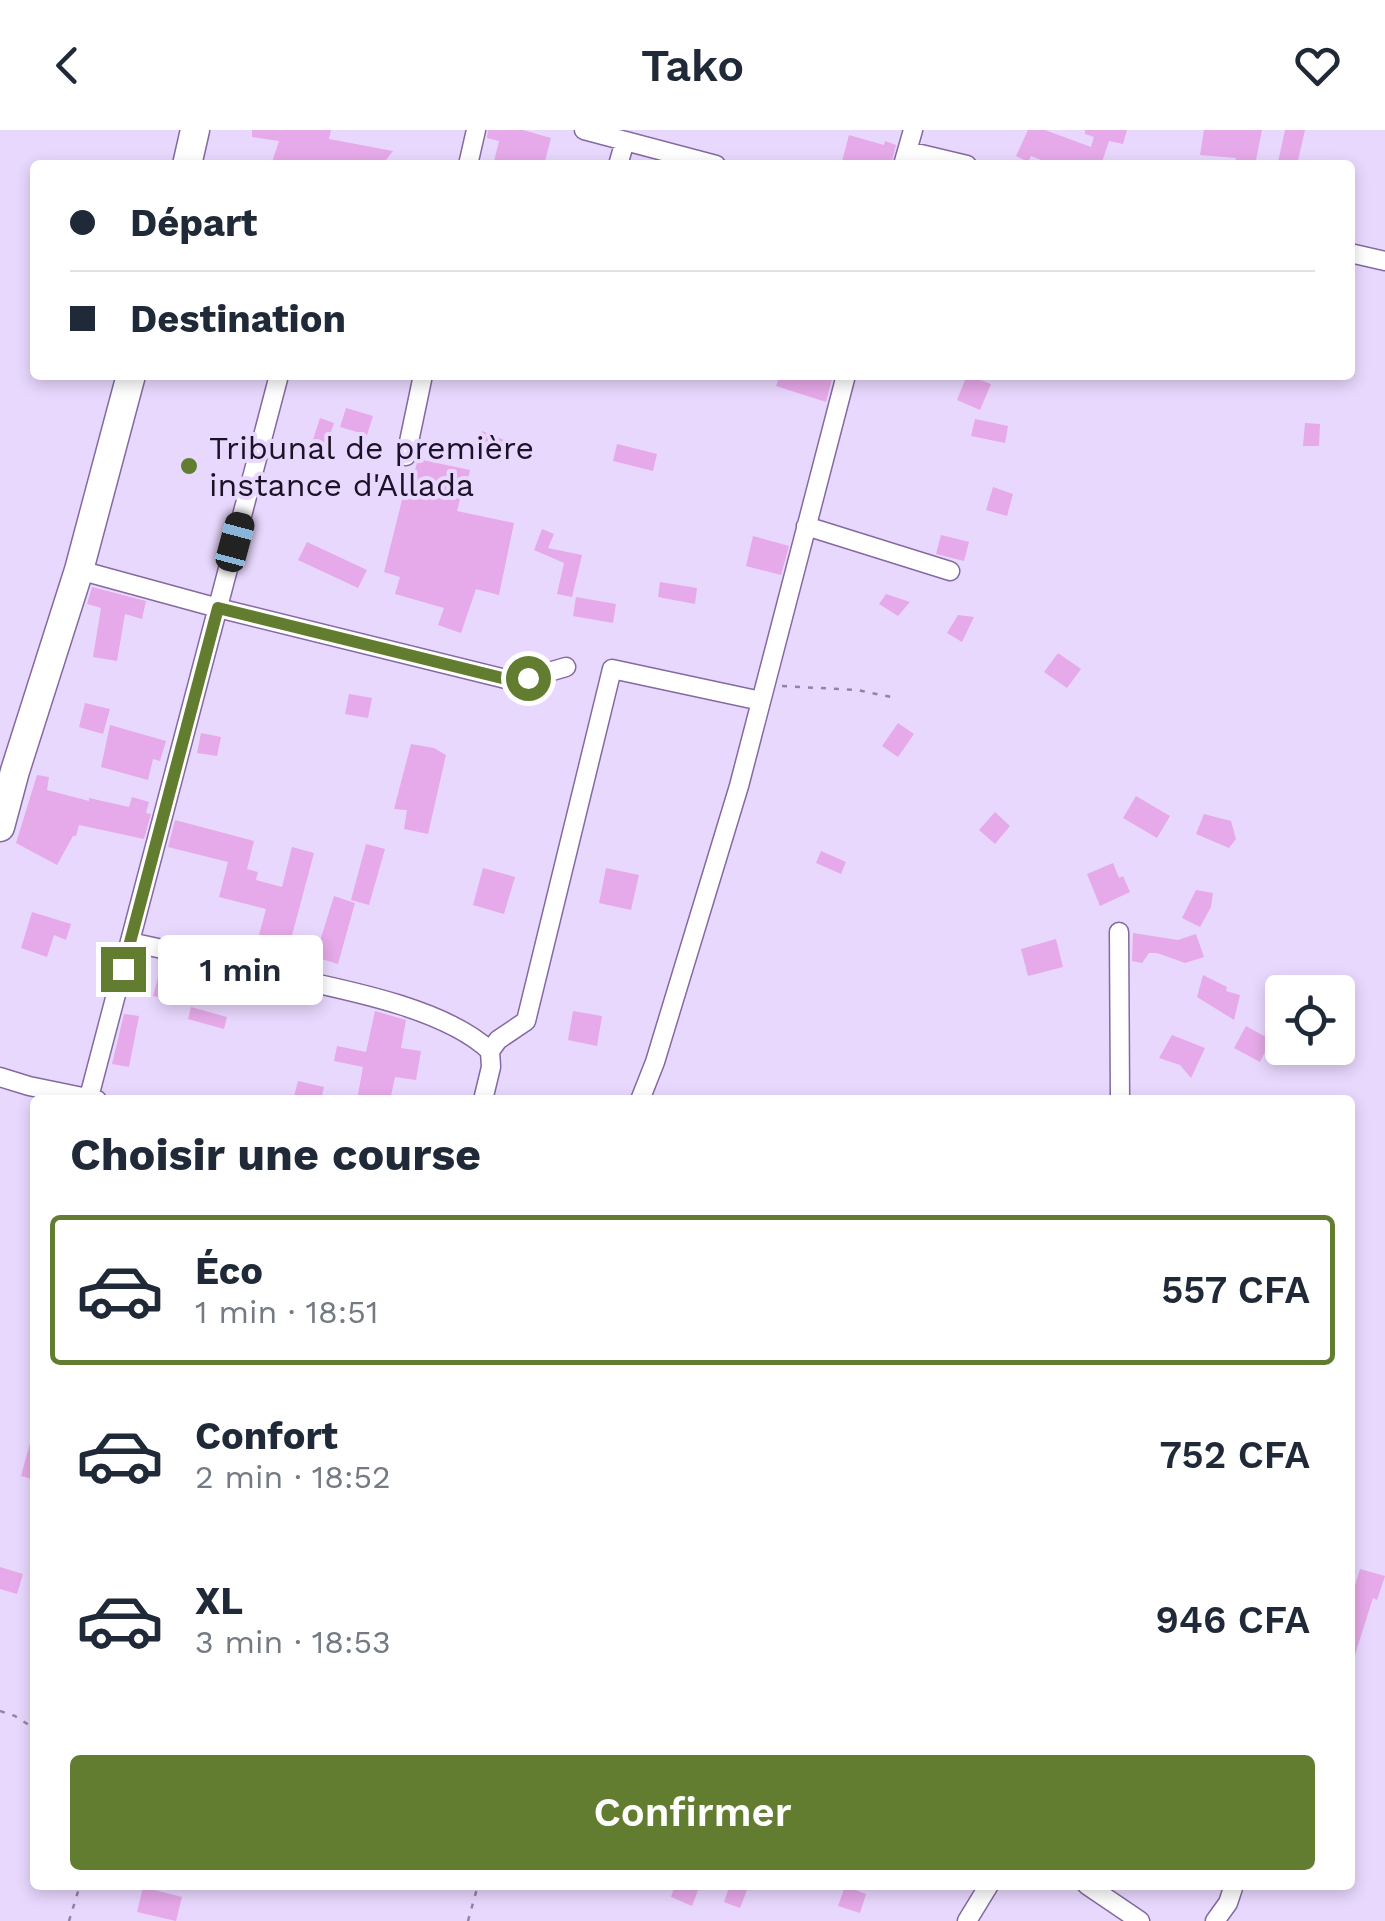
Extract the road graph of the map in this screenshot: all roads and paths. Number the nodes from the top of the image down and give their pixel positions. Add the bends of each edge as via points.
1 (195, 130) edge
2 (476, 130) edge
3 (584, 130) edge
4 (913, 130) edge
5 (625, 141) junction
6 (905, 158) edge
7 (188, 160) edge
8 (469, 160) edge
9 (619, 160) edge
10 (697, 160) edge
11 (1355, 254) edge
12 (1385, 260) edge
13 (130, 380) edge
14 (278, 380) edge
15 (422, 380) edge
16 (845, 380) edge
17 (406, 456) dead end
18 (806, 526) junction
19 (79, 570) junction
20 (950, 571) dead end
21 (218, 608) junction
22 (566, 668) dead end
23 (763, 692) junction
24 (891, 697) dead end
25 (0, 828) edge
26 (1119, 932) dead end
27 (130, 942) junction
28 (490, 1051) junction
29 (0, 1077) edge
30 (77, 1095) edge
31 (94, 1095) edge
32 (484, 1095) edge
33 (642, 1095) edge
34 (1120, 1095) edge
35 (0, 1711) edge
36 (30, 1726) edge
37 (79, 1890) edge
38 (477, 1890) edge
39 (986, 1890) edge
40 (1094, 1890) edge
41 (1232, 1890) edge
42 (70, 1921) edge
43 (468, 1921) edge
44 (967, 1921) edge
45 (1140, 1921) edge
46 (1215, 1921) edge

1 - 7 main road
2 - 8 street
3 - 5 street
4 - 6 street
5 - 9 street
5 - 10 street
11 - 12 street
13 - 19 main road
14 - 21 street
15 - 17 street
16 - 18 street
18 - 20 street
18 - 23 street
19 - 21 street
19 - 25 main road
21 - 22 street via 510,680
21 - 27 street
23 - 24 path via 843,689
23 - 28 street via 612,669 526,1021
23 - 33 street
26 - 34 street
27 - 28 street via 370,997 445,1021
27 - 31 street
28 - 32 street
29 - 30 street
35 - 36 path
37 - 42 path
38 - 43 path
39 - 44 street
40 - 45 street
41 - 46 street

